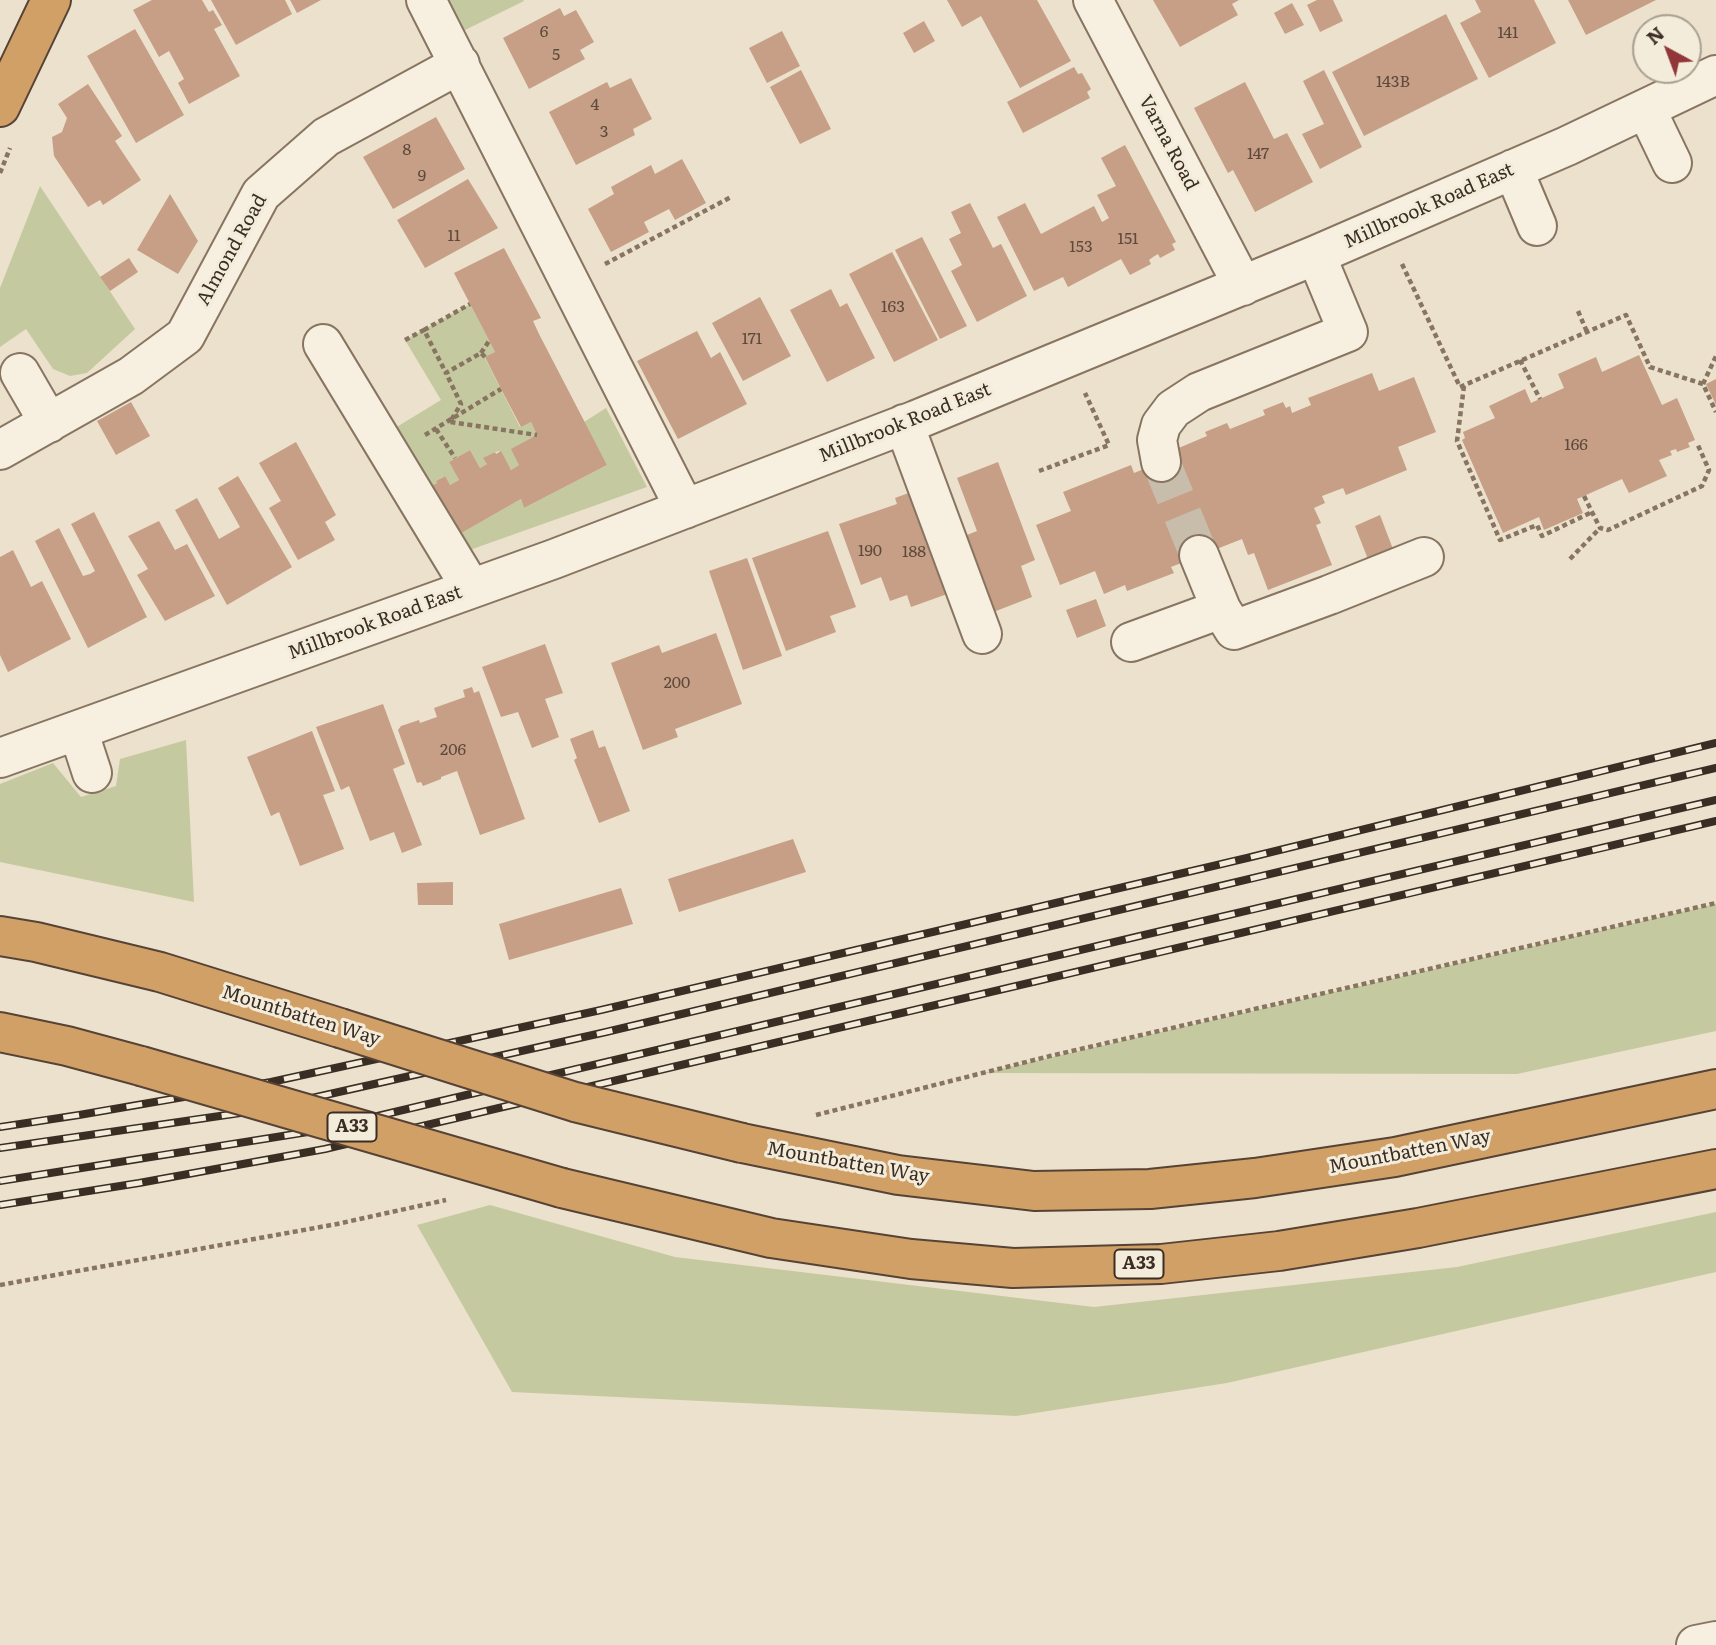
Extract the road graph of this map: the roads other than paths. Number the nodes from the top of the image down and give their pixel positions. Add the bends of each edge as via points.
1 (51, 0) edge
2 (426, 0) edge
3 (1093, 0) edge
4 (460, 64) junction
5 (1716, 75) edge
6 (0, 107) edge
7 (1646, 109) junction
8 (1672, 163) dead end
9 (1513, 169) junction
10 (1537, 226) dead end
11 (1316, 255) junction
12 (1243, 286) junction
13 (323, 344) dead end
14 (20, 373) dead end
15 (49, 423) junction
16 (904, 424) junction
17 (0, 450) edge
18 (1161, 462) tunnel mouth
19 (685, 509) junction
20 (1199, 555) tunnel mouth
21 (1424, 557) dead end
22 (471, 588) junction
23 (1221, 609) junction
24 (982, 634) dead end
25 (1131, 642) dead end
26 (78, 730) junction
27 (0, 758) edge
28 (92, 773) dead end
29 (0, 936) edge
30 (0, 1032) edge
31 (1716, 1088) edge
32 (1716, 1170) edge
33 (1716, 1641) edge
34 (1696, 1645) edge

1 - 6 highway
2 - 4 street
3 - 12 street, Varna Road
4 - 15 street, Almond Road via 326,137 289,169 261,194 185,336 131,376
4 - 19 street
5 - 7 street, Millbrook Road East
7 - 8 street
7 - 9 street, Millbrook Road East
9 - 10 street
9 - 11 street, Millbrook Road East
11 - 12 street, Millbrook Road East
11 - 18 street via 1348,331 1199,392 1173,409 1157,440
12 - 16 street, Millbrook Road East
13 - 22 street
14 - 15 street
15 - 17 street, Almond Road
16 - 19 street, Millbrook Road East
16 - 24 street
19 - 22 street, Millbrook Road East
20 - 23 street
21 - 23 street via 1234,630
22 - 26 street, Millbrook Road East
23 - 25 street
26 - 27 street, Millbrook Road East
26 - 28 street
29 - 31 highway, Mountbatten Way, bridge via 160,972 575,1102 898,1175 1034,1191 1150,1189 1395,1157
30 - 32 highway, A33, bridge via 142,1066 562,1188 771,1238 911,1259 1013,1268 1161,1264 1279,1251
33 - 34 street

